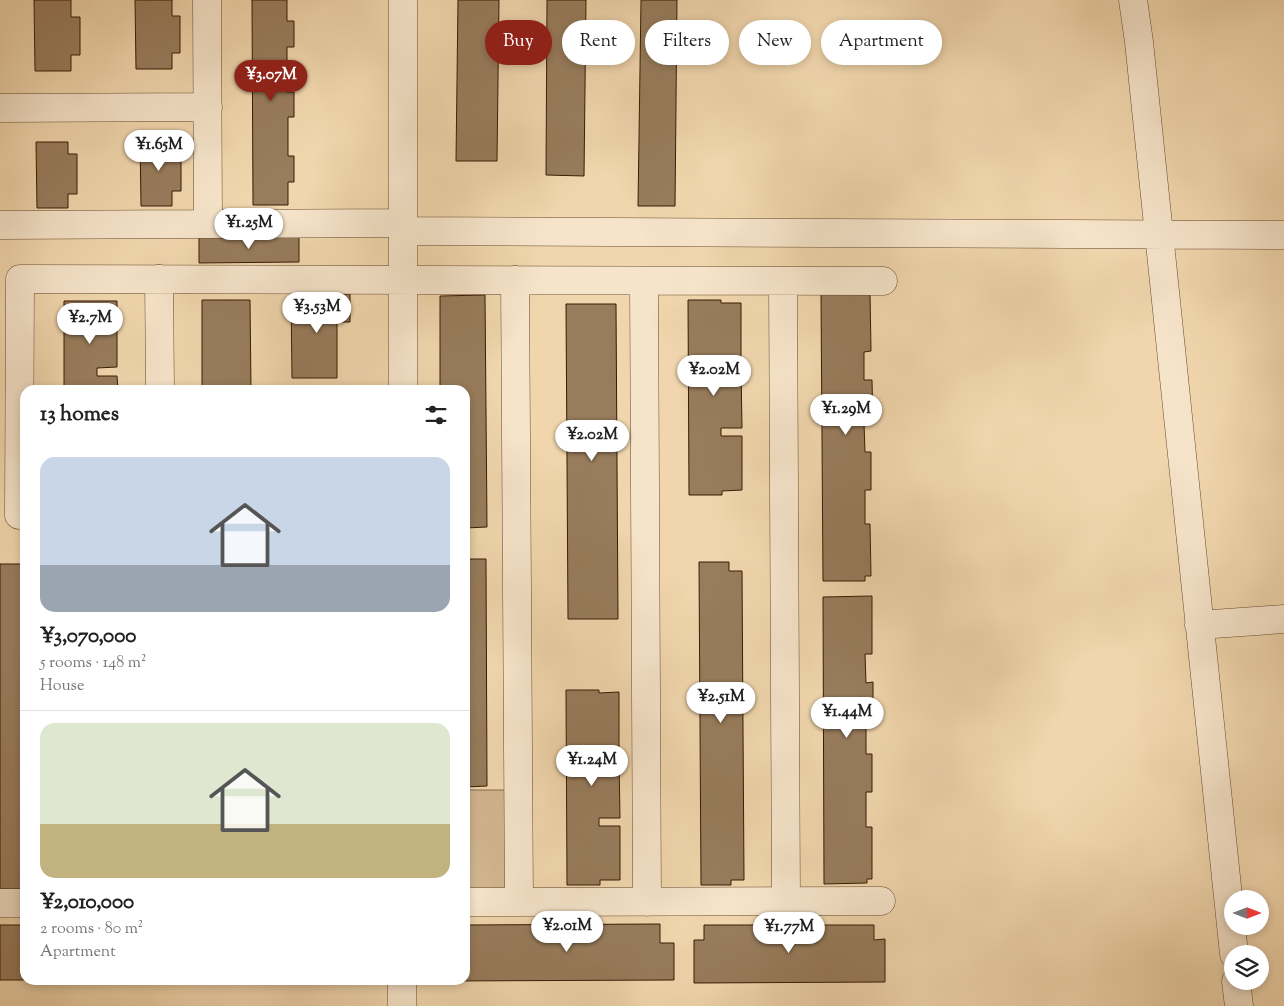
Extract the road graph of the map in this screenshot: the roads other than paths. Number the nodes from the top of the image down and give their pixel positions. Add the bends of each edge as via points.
1 (207, 0) edge
2 (403, 0) edge
3 (1133, 0) edge
4 (208, 107) junction
5 (0, 108) edge
6 (208, 224) junction
7 (0, 225) edge
8 (403, 227) junction
9 (1159, 235) junction
10 (1284, 235) edge
11 (159, 279) junction
12 (403, 280) junction
13 (515, 280) junction
14 (644, 281) junction
15 (783, 281) junction
16 (883, 281) dead end
17 (160, 385) edge
18 (403, 385) edge
19 (19, 515) dead end
20 (1284, 619) edge
21 (1199, 625) junction
22 (881, 901) dead end
23 (470, 902) edge
24 (518, 902) junction
25 (647, 902) junction
26 (786, 902) junction
27 (0, 903) edge
28 (20, 903) edge
29 (1233, 945) edge
30 (402, 985) edge
31 (1237, 990) edge
32 (402, 1006) edge
33 (1239, 1006) edge

1 - 4 street
2 - 8 street
3 - 9 street
4 - 5 street
4 - 6 street
6 - 7 street
6 - 8 street
8 - 9 street
8 - 12 street
9 - 10 street
9 - 21 street
11 - 12 street
11 - 17 street
11 - 19 street via 20,279
12 - 13 street
12 - 18 street
13 - 14 street
13 - 24 street
14 - 15 street
14 - 25 street
15 - 16 street
15 - 26 street
20 - 21 street
21 - 29 street
22 - 26 street
23 - 24 street
24 - 25 street
25 - 26 street
27 - 28 street
30 - 32 street
31 - 33 street

